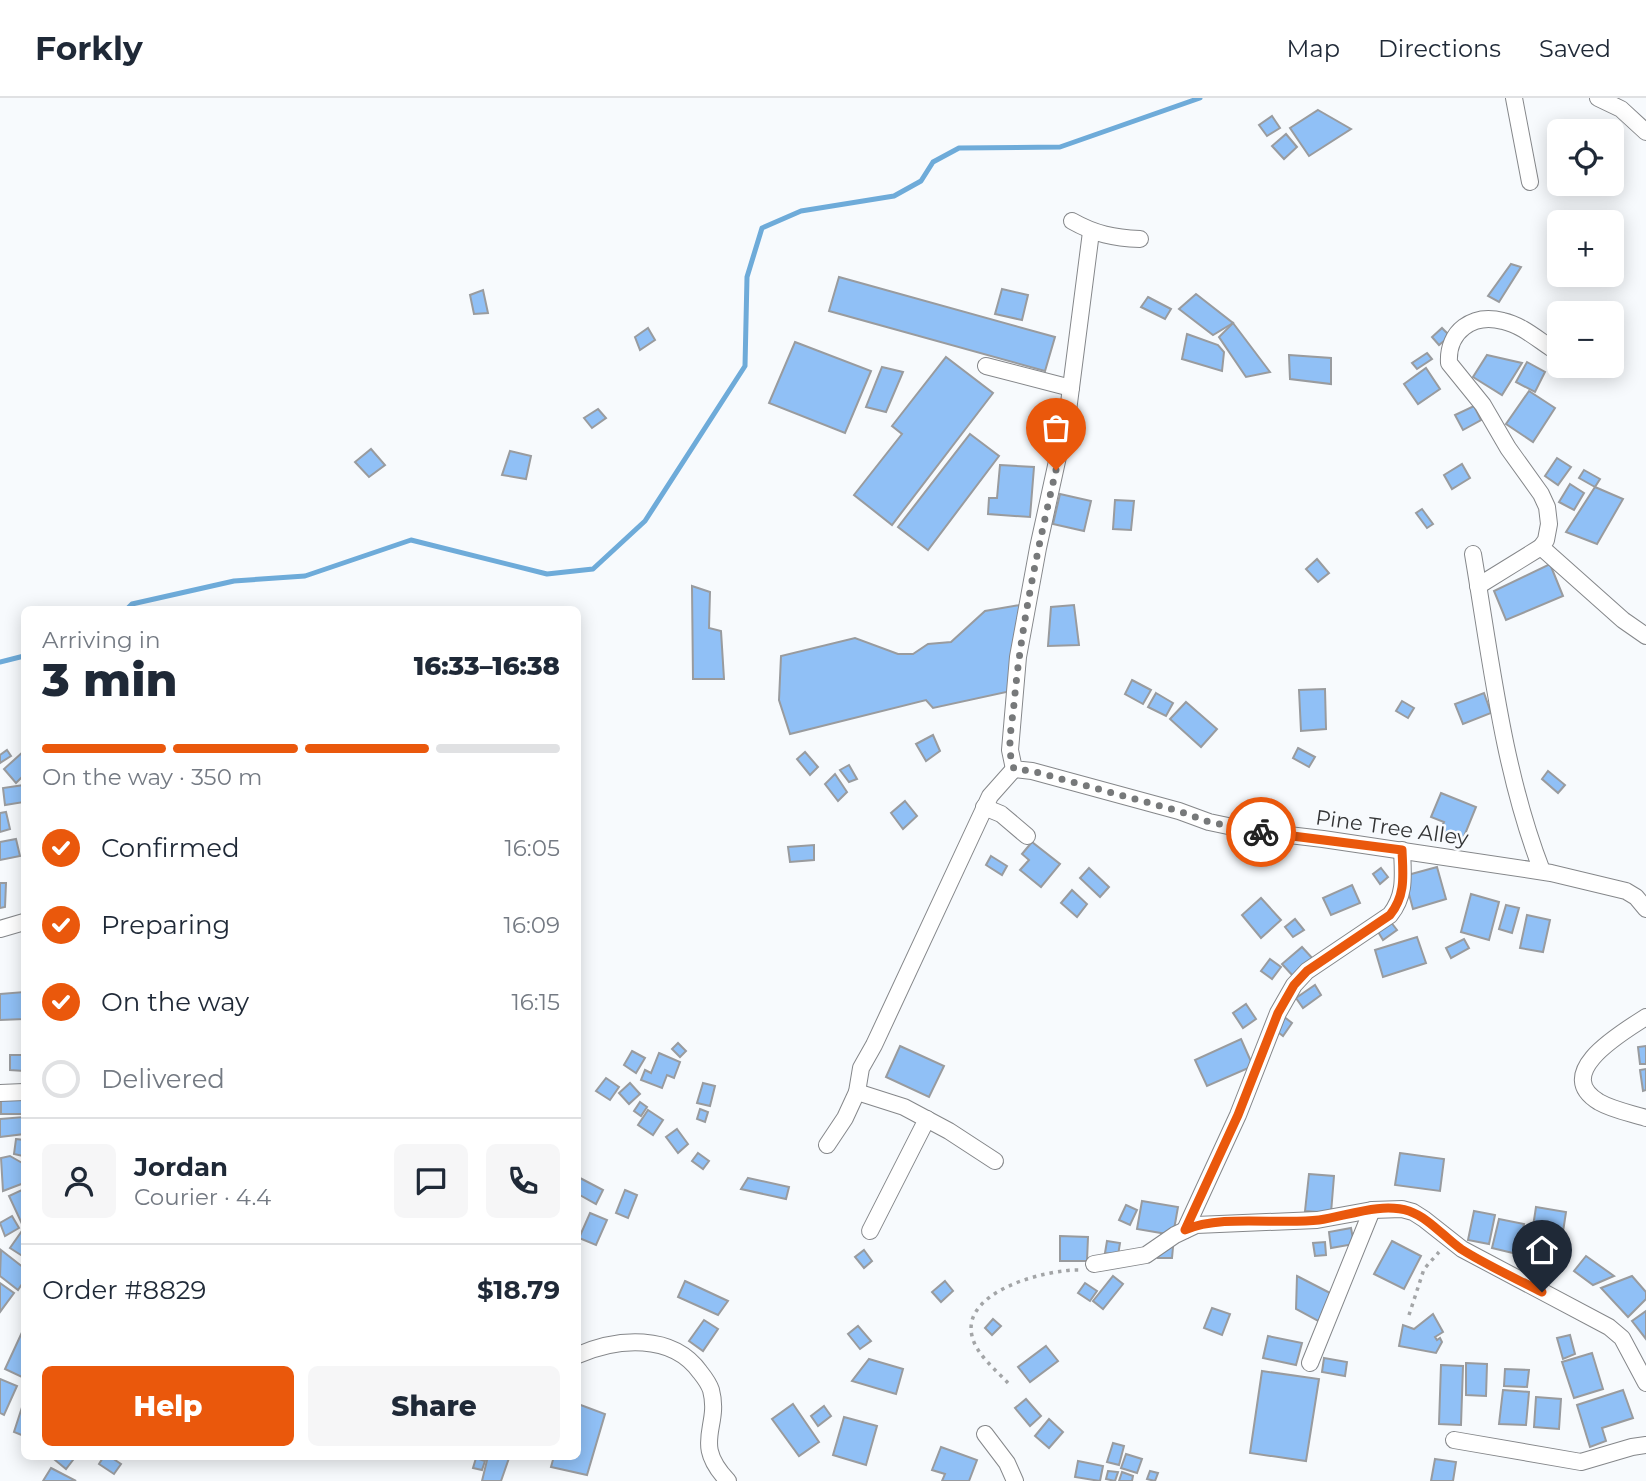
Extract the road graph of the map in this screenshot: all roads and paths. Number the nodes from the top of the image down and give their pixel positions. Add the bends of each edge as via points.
1 (1514, 98) edge
2 (1598, 98) edge
3 (1646, 132) edge
4 (1530, 182) dead end
5 (1072, 221) dead end
6 (1091, 232) junction
7 (1140, 239) dead end
8 (1547, 346) edge
9 (986, 366) dead end
10 (1071, 388) junction
11 (1541, 547) junction
12 (1473, 554) dead end
13 (1478, 586) junction
14 (1646, 636) edge
15 (1014, 769) junction
16 (984, 807) junction
17 (1027, 836) dead end
18 (1402, 850) junction
19 (1542, 871) junction
20 (1646, 909) edge
21 (21, 923) edge
22 (0, 929) edge
23 (1646, 1017) edge
24 (21, 1092) edge
25 (857, 1092) junction
26 (0, 1093) edge
27 (1646, 1118) edge
28 (927, 1119) junction
29 (827, 1145) dead end
30 (996, 1161) dead end
31 (1373, 1210) junction
32 (1185, 1230) junction
33 (870, 1231) dead end
34 (1462, 1249) junction
35 (1094, 1264) joint
36 (1409, 1315) dead end
37 (581, 1354) edge
38 (1310, 1363) dead end
39 (1008, 1382) dead end
40 (1646, 1383) edge
41 (985, 1434) dead end
42 (1454, 1440) dead end
43 (1646, 1445) edge
44 (728, 1481) edge
45 (1015, 1481) edge

1 - 4 street
2 - 3 street via 1620,109
5 - 6 street
6 - 7 street
6 - 10 street
8 - 11 street via 1512,324 1479,320 1460,328 1449,355 1449,363 1483,405 1541,494 1549,524
9 - 10 street
10 - 15 street via 1018,657 1010,750
11 - 13 street
11 - 14 street
12 - 13 street
13 - 19 street via 1516,791
15 - 16 street
15 - 18 street, Pine Tree Alley via 1247,830
16 - 17 street via 1007,818
16 - 25 street via 861,1068
18 - 19 street, Pine Tree Alley
18 - 32 street via 1403,890 1397,906 1307,971 1278,1013
19 - 20 street, Pine Tree Alley via 1626,891
21 - 22 street
23 - 27 street via 1594,1055 1584,1082 1587,1092 1598,1101
24 - 26 street
25 - 28 street
25 - 29 street
28 - 30 street
28 - 33 street
31 - 32 street via 1317,1220 1214,1223
31 - 34 street via 1413,1212
31 - 38 street
32 - 35 street via 1146,1255
34 - 36 path via 1437,1252 1424,1269
34 - 40 street via 1609,1327 1622,1338
35 - 39 path via 1020,1282 984,1301 971,1319 971,1333 974,1343
37 - 44 street via 618,1342 653,1344 677,1350 695,1364 711,1390 708,1447
41 - 45 street
42 - 43 street via 1581,1462

